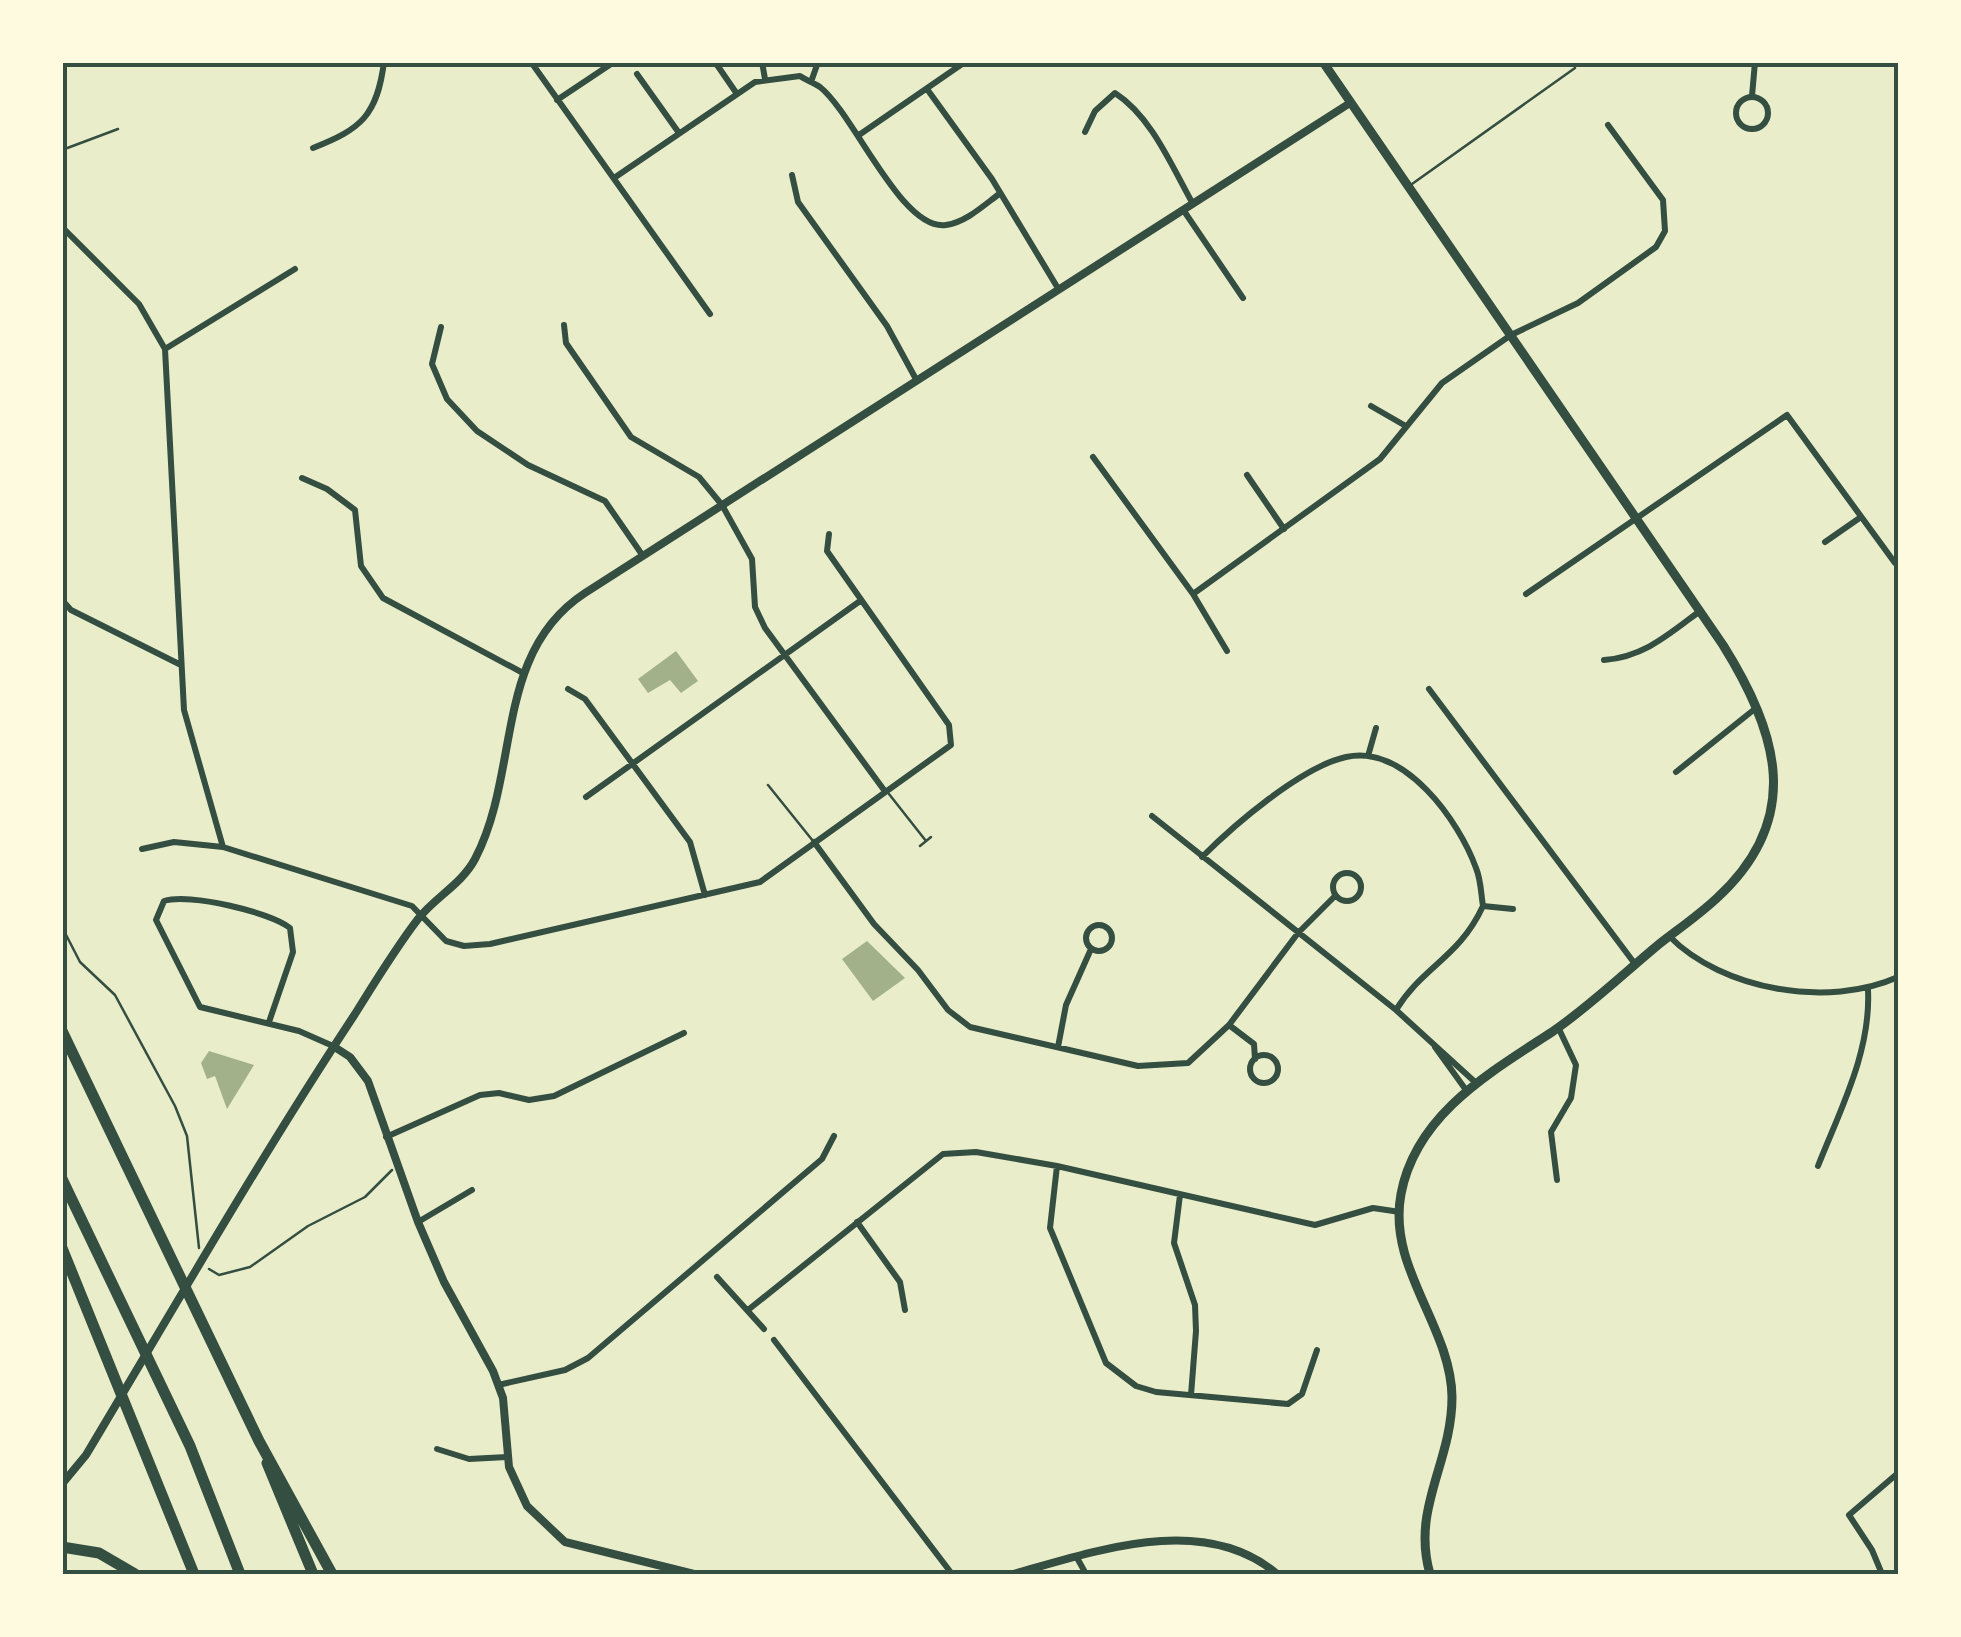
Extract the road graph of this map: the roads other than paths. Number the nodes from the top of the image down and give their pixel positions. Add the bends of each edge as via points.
1 (384, 62) edge
2 (530, 62) edge
3 (614, 62) edge
4 (716, 62) edge
5 (762, 62) edge
6 (818, 62) edge
7 (964, 62) edge
8 (1323, 62) edge
9 (1755, 62) edge
10 (1575, 68) dead end
11 (637, 74) dead end
12 (766, 79) junction
13 (811, 82) junction
14 (926, 88) junction
15 (737, 94) junction
16 (1752, 97) junction
17 (556, 100) junction
18 (1350, 103) junction
19 (1608, 125) dead end
20 (118, 129) dead end
21 (1084, 132) dead end
22 (679, 134) junction
23 (858, 136) junction
24 (313, 148) dead end
25 (62, 150) edge
26 (792, 175) dead end
27 (614, 178) junction
28 (1407, 188) junction
29 (999, 194) junction
30 (1194, 205) junction
31 (1184, 211) junction
32 (62, 227) edge
33 (295, 269) dead end
34 (1059, 290) junction
35 (1244, 298) dead end
36 (710, 314) dead end
37 (564, 325) dead end
38 (441, 327) dead end
39 (1511, 335) junction
40 (165, 349) junction
41 (917, 381) junction
42 (1371, 406) dead end
43 (1404, 425) junction
44 (1094, 457) dead end
45 (1247, 475) dead end
46 (302, 478) dead end
47 (722, 505) junction
48 (1861, 517) junction
49 (1638, 520) junction
50 (1284, 529) junction
51 (829, 534) dead end
52 (1825, 542) dead end
53 (643, 556) junction
54 (1894, 563) dead end
55 (1193, 594) junction
56 (1526, 594) dead end
57 (62, 600) edge
58 (860, 601) junction
59 (1700, 611) junction
60 (1227, 651) dead end
61 (785, 655) junction
62 (1604, 660) dead end
63 (182, 665) junction
64 (523, 673) junction
65 (1430, 688) dead end
66 (568, 689) dead end
67 (1757, 707) junction
68 (1376, 728) dead end
69 (1368, 756) junction
70 (633, 763) junction
71 (1676, 772) dead end
72 (768, 785) dead end
73 (884, 790) junction
74 (586, 797) dead end
75 (1152, 816) dead end
76 (930, 837) dead end
77 (926, 841) junction
78 (814, 842) junction
79 (920, 846) dead end
80 (223, 848) junction
81 (142, 849) dead end
82 (1202, 857) junction
83 (705, 895) junction
84 (1335, 896) junction
85 (1482, 906) junction
86 (1513, 909) dead end
87 (420, 915) junction
88 (1298, 933) junction
89 (1669, 936) junction
90 (1092, 950) junction
91 (1635, 964) junction
92 (1898, 977) edge
93 (1868, 990) junction
94 (1396, 1010) junction
95 (269, 1022) junction
96 (1229, 1025) junction
97 (1558, 1028) junction
98 (62, 1031) edge
99 (684, 1033) dead end
100 (333, 1046) junction
101 (1435, 1046) junction
102 (1058, 1047) junction
103 (1255, 1059) junction
104 (1475, 1082) junction
105 (1466, 1090) junction
106 (834, 1136) dead end
107 (385, 1137) junction
108 (1057, 1166) junction
109 (1818, 1166) dead end
110 (62, 1178) edge
111 (1557, 1180) dead end
112 (472, 1190) dead end
113 (1180, 1195) junction
114 (1400, 1212) junction
115 (418, 1222) junction
116 (857, 1222) junction
117 (62, 1248) edge
118 (717, 1277) dead end
119 (748, 1310) junction
120 (906, 1310) dead end
121 (764, 1329) dead end
122 (774, 1340) dead end
123 (1317, 1350) dead end
124 (498, 1384) junction
125 (1191, 1396) junction
126 (260, 1440) junction
127 (437, 1449) dead end
128 (507, 1457) junction
129 (1898, 1472) edge
130 (62, 1484) edge
131 (62, 1548) edge
132 (1076, 1556) junction
133 (136, 1574) edge
134 (194, 1574) edge
135 (240, 1574) edge
136 (313, 1574) edge
137 (332, 1574) edge
138 (694, 1574) edge
139 (952, 1574) edge
140 (1013, 1574) edge
141 (1086, 1574) edge
142 (1277, 1574) edge
143 (1430, 1574) edge
144 (1882, 1574) edge

1 - 24 street via 374,107 356,131
2 - 17 street
3 - 17 street
4 - 15 street
5 - 12 street
6 - 13 street
7 - 14 street
8 - 18 main road
9 - 16 street
10 - 28 lane
11 - 22 street
12 - 13 street via 800,76
12 - 15 street
13 - 23 street
14 - 23 street
14 - 29 street
15 - 22 street
16 - 16 street via 1736,110 1742,125 1752,129 1769,113 1766,103
17 - 27 street
18 - 28 main road
18 - 30 street
19 - 39 street via 1663,200 1665,231 1656,246 1578,303
20 - 25 lane
21 - 30 street via 1116,93 1127,100
22 - 27 street
23 - 29 street via 908,208 926,222 959,222
26 - 41 street via 798,202 887,326
27 - 36 street
28 - 39 main road
29 - 34 street
30 - 31 street
31 - 34 street
31 - 35 street
32 - 40 street via 139,304
33 - 40 street
34 - 41 street
37 - 47 street via 566,343 631,436 699,478
38 - 53 street via 432,364 448,399 477,430 528,465 605,501
39 - 43 street via 1442,383
39 - 49 main road
40 - 63 street
41 - 47 street
42 - 43 street
43 - 50 street via 1380,459
44 - 55 street
45 - 50 street
46 - 64 street via 355,510 359,560 384,598
47 - 53 street
47 - 61 street via 752,560 756,608
48 - 49 street via 1787,415
48 - 52 street
48 - 54 street
49 - 56 street
49 - 59 main road
50 - 55 street
51 - 58 street via 827,550
53 - 64 street via 558,613
55 - 60 street
57 - 63 street
58 - 61 street
58 - 73 street via 952,736 951,745
59 - 62 street via 1650,648
59 - 67 main road
61 - 70 street
61 - 73 street
63 - 80 street via 189,733
64 - 87 street via 475,859
65 - 91 street
66 - 70 street via 585,699
67 - 71 street
67 - 89 main road via 1775,772 1766,825 1728,886
68 - 69 street
69 - 82 street via 1326,765
69 - 85 street via 1390,762 1437,803 1478,870
70 - 74 street
70 - 83 street via 690,842
72 - 78 lane
73 - 77 lane
73 - 78 street
75 - 82 street
76 - 77 lane
77 - 79 lane
78 - 83 street via 760,882
78 - 102 street via 948,1010 970,1027
80 - 81 street via 174,842
80 - 87 street via 329,884 368,890
82 - 88 street
83 - 87 street via 472,946 446,940
84 - 84 street via 1357,898 1359,880 1338,876
84 - 88 street
85 - 86 street
85 - 94 street via 1470,934 1412,985
87 - 100 street
88 - 94 street
88 - 96 street
89 - 91 main road
89 - 93 street via 1702,964 1766,985
90 - 90 street via 1111,945 1108,928 1088,930
90 - 102 street via 1066,1005
91 - 97 main road
92 - 93 street
93 - 109 street via 1870,1022
94 - 101 street
95 - 95 street via 200,1007 156,920 164,901 207,901 286,924 293,952
95 - 100 street
96 - 102 street via 1188,1063 1138,1066
96 - 103 street via 1254,1044
97 - 104 main road
97 - 111 street via 1576,1064 1571,1098 1551,1132
98 - 126 highway
99 - 107 street via 554,1096 480,1094
100 - 107 street via 368,1081
100 - 130 street via 104,1426
101 - 104 street
101 - 105 street
103 - 103 street via 1255,1080 1273,1080 1275,1060
104 - 105 main road
105 - 114 main road via 1432,1125 1401,1193
106 - 124 street via 822,1159 588,1358 565,1370
107 - 115 street
108 - 113 street
108 - 116 street via 976,1152 943,1154
108 - 125 street via 1050,1228 1106,1363 1136,1386
110 - 135 highway via 190,1446
112 - 115 street
113 - 114 street via 1315,1225 1373,1208
113 - 125 street via 1174,1243 1194,1305
114 - 143 main road via 1412,1280 1451,1374 1446,1448 1422,1545
115 - 124 street
116 - 119 street
116 - 120 street via 900,1282
117 - 134 highway
118 - 119 street
119 - 121 street
122 - 139 street
123 - 125 street via 1293,1402
124 - 128 street
126 - 136 highway
126 - 137 highway
127 - 128 street via 468,1459
128 - 138 street via 526,1506 556,1537
129 - 144 street via 1850,1520
131 - 133 highway via 100,1553
132 - 140 street
132 - 141 street
132 - 142 street via 1201,1540 1244,1551

